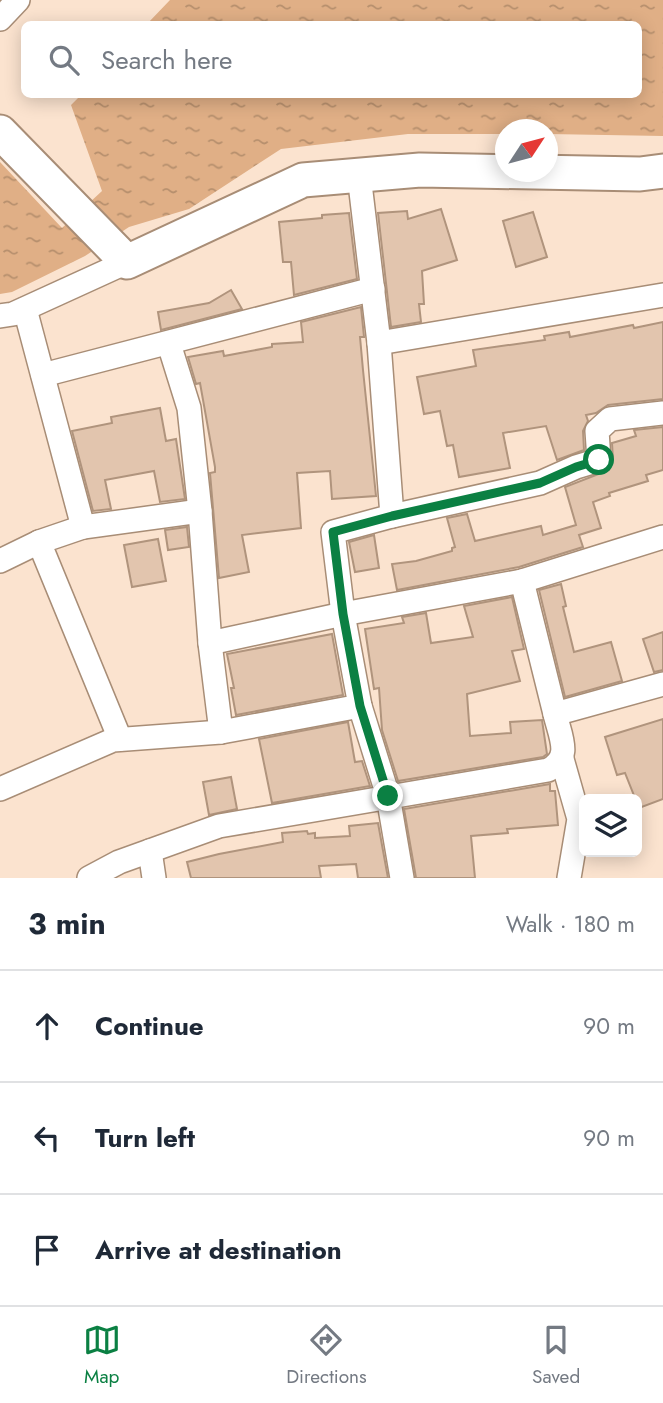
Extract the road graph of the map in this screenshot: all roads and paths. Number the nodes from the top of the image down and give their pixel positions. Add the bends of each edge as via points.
1 (18, 0) edge
2 (0, 19) edge
3 (0, 131) edge
4 (663, 171) edge
5 (359, 176) junction
6 (108, 242) junction
7 (373, 289) junction
8 (663, 295) edge
9 (25, 309) junction
10 (0, 316) edge
11 (379, 343) junction
12 (169, 344) junction
13 (43, 375) junction
14 (663, 413) edge
15 (200, 511) junction
16 (392, 516) junction
17 (83, 527) junction
18 (663, 537) edge
19 (39, 542) junction
20 (0, 561) edge
21 (522, 581) junction
22 (343, 614) junction
23 (210, 643) junction
24 (663, 684) edge
25 (360, 706) junction
26 (555, 714) junction
27 (221, 732) junction
28 (120, 739) junction
29 (562, 759) junction
30 (0, 789) edge
31 (388, 796) junction
32 (150, 851) junction
33 (89, 878) edge
34 (154, 878) edge
35 (402, 878) edge
36 (569, 878) edge

1 - 2 street
3 - 6 street
4 - 5 street via 420,170
5 - 6 street via 303,180
5 - 7 street
6 - 9 street
7 - 11 street
7 - 12 street
8 - 11 street
9 - 10 street
9 - 13 street
11 - 16 street
12 - 13 street
12 - 15 street via 189,408
13 - 17 street
14 - 16 street via 610,419 597,431 599,460 540,483
15 - 17 street
15 - 23 street
16 - 22 street via 333,532
17 - 19 street
18 - 21 street
19 - 20 street
19 - 28 street
21 - 22 street
21 - 26 street
22 - 23 street
22 - 25 street
23 - 27 street
24 - 26 street
25 - 27 street
25 - 31 street
26 - 29 street
27 - 28 street
28 - 30 street
29 - 31 street via 548,770
29 - 36 street via 579,819
31 - 32 street via 219,826
31 - 35 street
32 - 33 street
32 - 34 street

